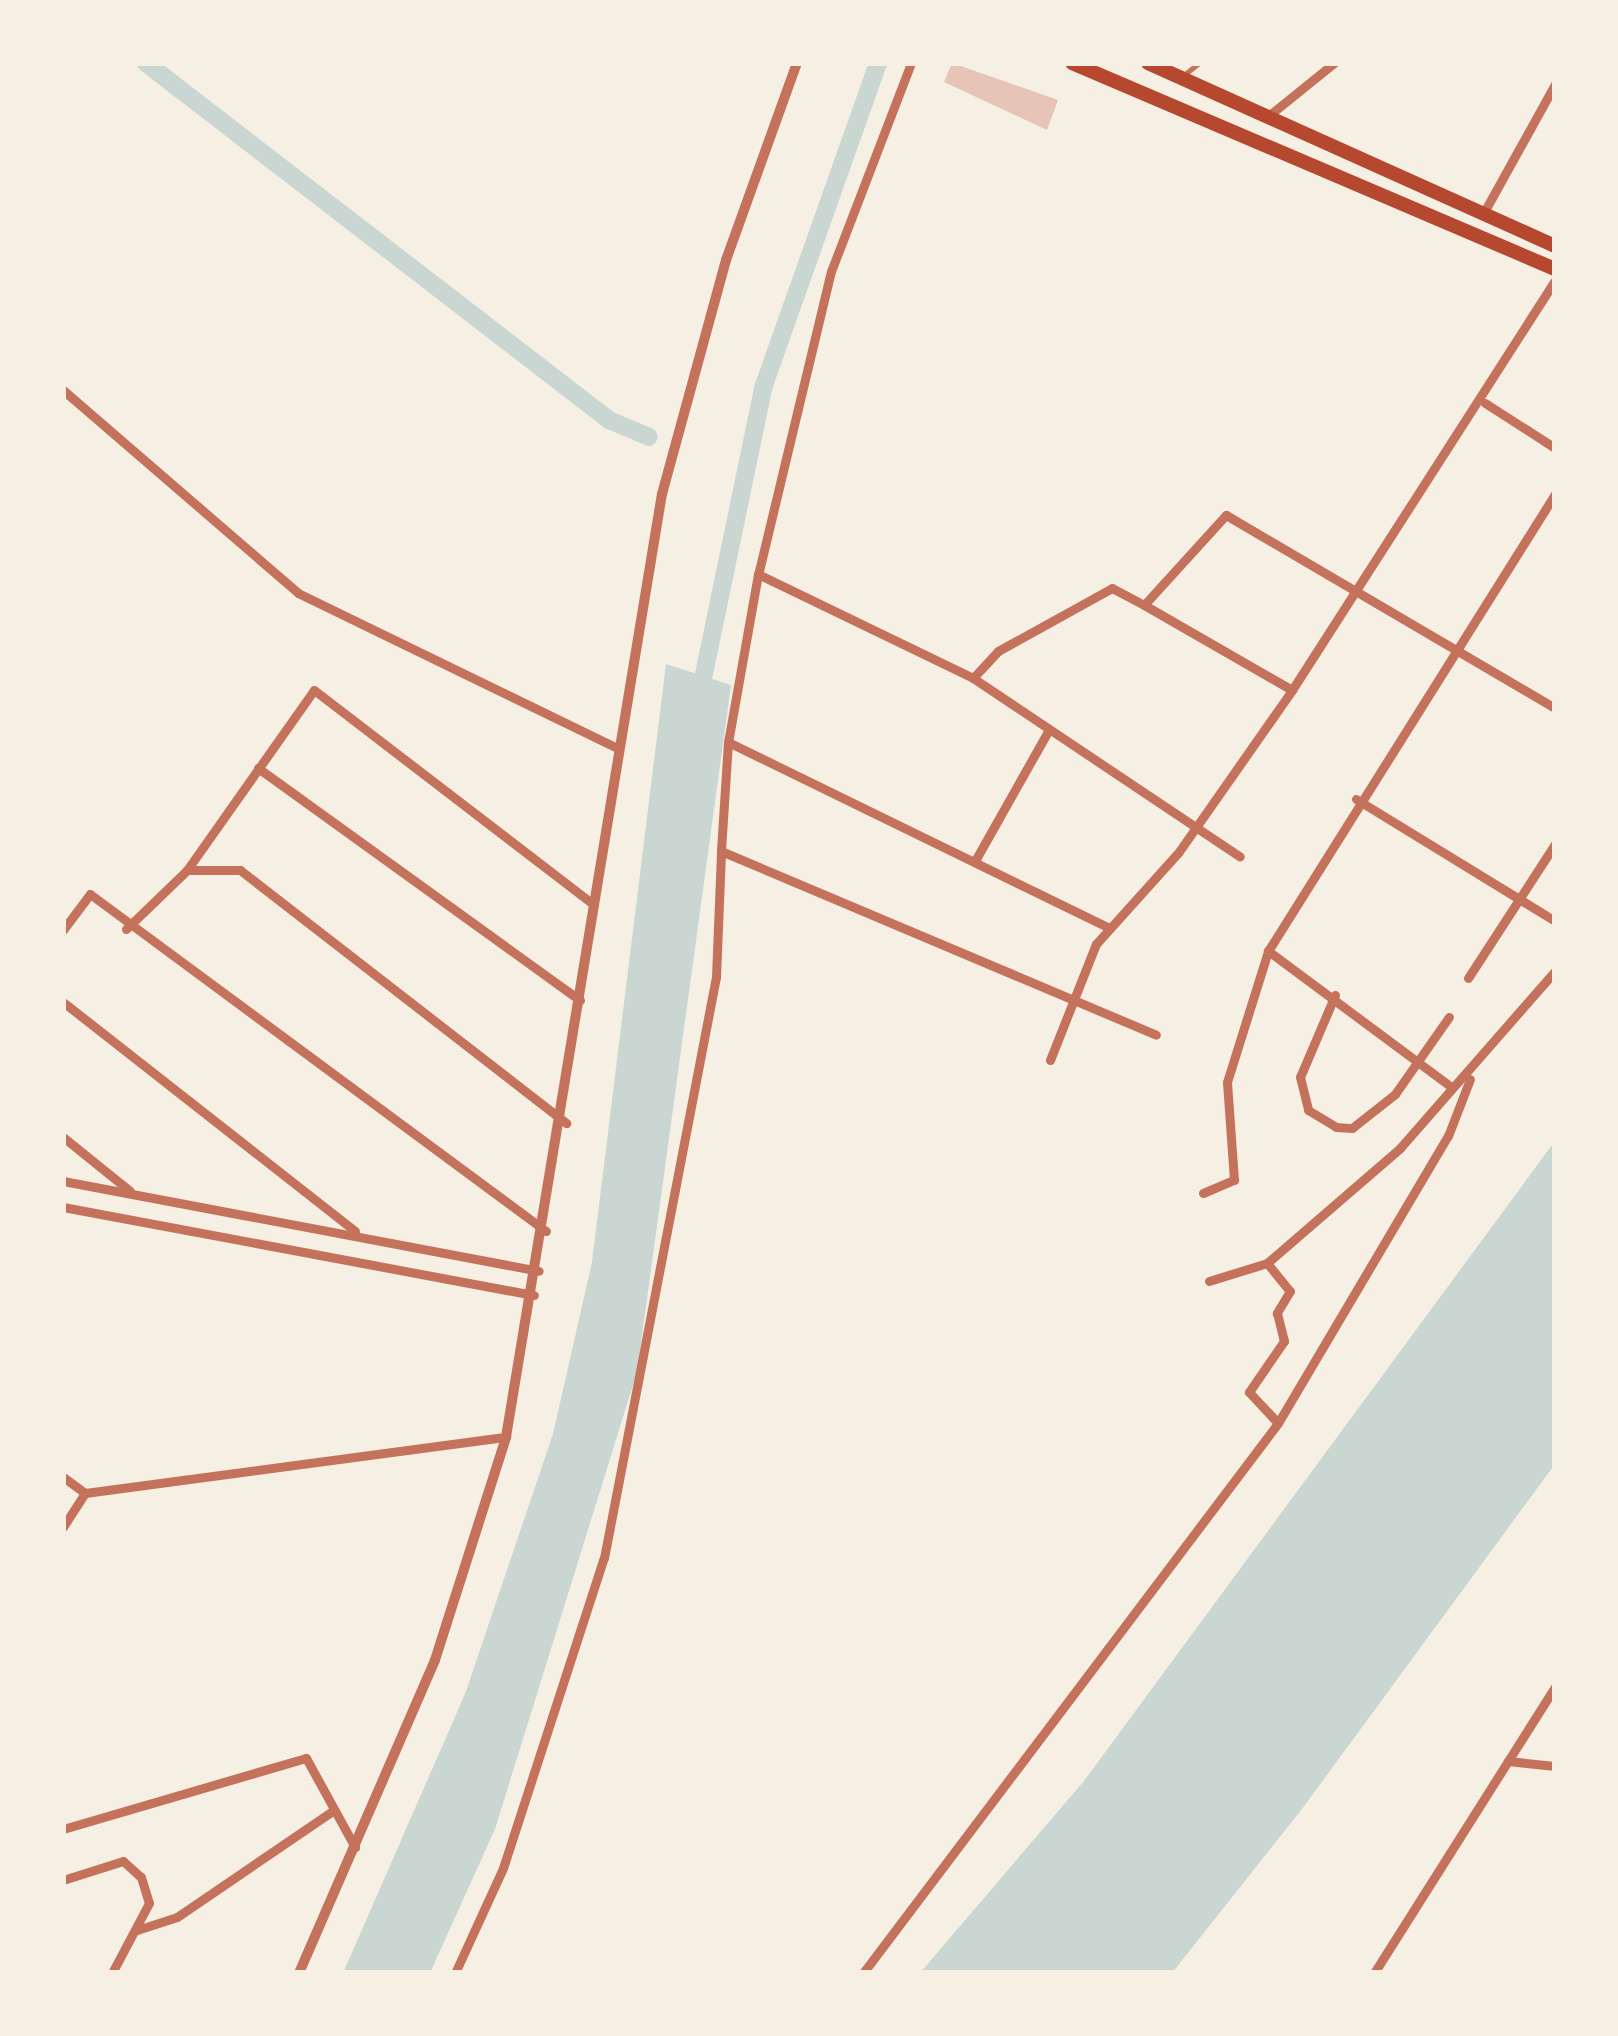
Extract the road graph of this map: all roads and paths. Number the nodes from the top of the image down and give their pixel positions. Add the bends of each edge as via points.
1 (797, 63) edge
2 (911, 63) edge
3 (1072, 63) edge
4 (1148, 63) edge
5 (1199, 63) edge
6 (1334, 63) edge
7 (1180, 78) junction
8 (1555, 84) edge
9 (1207, 90) junction
10 (1198, 115) junction
11 (1268, 117) junction
12 (1483, 214) junction
13 (1555, 246) edge
14 (1555, 269) edge
15 (1555, 281) edge
16 (63, 390) edge
17 (1485, 403) junction
18 (1555, 448) edge
19 (1555, 494) edge
20 (758, 574) junction
21 (1356, 588) junction
22 (1144, 604) junction
23 (1464, 646) junction
24 (973, 678) junction
25 (1292, 690) junction
26 (1555, 708) edge
27 (1048, 731) junction
28 (728, 742) junction
29 (615, 747) junction
30 (258, 769) junction
31 (1356, 799) junction
32 (1197, 826) junction
33 (1555, 844) edge
34 (721, 851) junction
35 (1240, 857) dead end
36 (976, 860) junction
37 (187, 870) junction
38 (1518, 901) junction
39 (593, 904) junction
40 (1555, 921) edge
41 (1110, 928) junction
42 (126, 929) junction
43 (63, 930) edge
44 (1268, 951) junction
45 (1555, 971) edge
46 (1468, 978) dead end
47 (1335, 995) junction
48 (580, 1000) junction
49 (63, 1002) edge
50 (1072, 1007) junction
51 (1448, 1017) dead end
52 (1156, 1035) dead end
53 (1049, 1060) dead end
54 (1419, 1060) junction
55 (1470, 1078) junction
56 (1450, 1086) junction
57 (566, 1123) junction
58 (63, 1137) edge
59 (63, 1181) edge
60 (1203, 1193) dead end
61 (135, 1194) junction
62 (63, 1208) edge
63 (546, 1231) junction
64 (360, 1234) junction
65 (1268, 1262) junction
66 (539, 1271) junction
67 (1209, 1280) dead end
68 (534, 1295) junction
69 (1278, 1423) junction
70 (506, 1437) junction
71 (63, 1477) edge
72 (86, 1493) junction
73 (63, 1527) edge
74 (1555, 1687) edge
75 (1508, 1761) junction
76 (1555, 1766) edge
77 (334, 1810) junction
78 (63, 1829) edge
79 (356, 1849) junction
80 (63, 1880) edge
81 (137, 1930) junction
82 (112, 1973) edge
83 (299, 1973) edge
84 (455, 1973) edge
85 (863, 1973) edge
86 (1374, 1973) edge

1 - 29 street via 683,408
2 - 20 street via 831,271
3 - 10 highway
4 - 7 highway
5 - 7 lane
6 - 11 street
7 - 9 highway
8 - 12 street
9 - 10 highway
9 - 11 highway
10 - 14 highway
11 - 12 highway
12 - 13 highway
15 - 17 street
16 - 29 street via 298,593
17 - 18 street
17 - 21 street
19 - 23 street
20 - 24 street
20 - 28 street
21 - 22 street via 1226,514
21 - 23 street
21 - 25 street
22 - 24 street via 1112,588 998,651
22 - 25 street
23 - 26 street
23 - 31 street
24 - 27 street
25 - 32 street
27 - 32 street
27 - 36 street
28 - 34 street
28 - 36 street
29 - 39 street
30 - 37 street
30 - 39 street via 319,692
30 - 48 street
31 - 38 street
31 - 44 street
32 - 35 street
32 - 41 street
33 - 38 street
34 - 50 street
34 - 84 street via 712,999 604,1558 503,1868
36 - 41 street
37 - 42 street
37 - 57 street via 240,870
38 - 40 street
38 - 46 street
39 - 48 street
41 - 50 street
42 - 43 street via 89,894
42 - 63 street
44 - 47 street
44 - 60 street via 1227,1082 1234,1180
45 - 55 street
47 - 54 street
47 - 54 street via 1300,1077 1322,1123 1352,1128
48 - 57 street
49 - 64 street
50 - 52 street
50 - 53 street
51 - 54 street
54 - 56 street
55 - 56 street
55 - 69 street via 1448,1136
56 - 65 street via 1400,1148
57 - 63 street
58 - 61 street
59 - 61 street
61 - 64 street
62 - 68 street
63 - 66 street
64 - 66 street
65 - 67 street
65 - 69 street via 1290,1291 1277,1313 1283,1341 1249,1392
66 - 68 street
68 - 70 street
69 - 85 street
70 - 72 street
70 - 79 street via 435,1660
71 - 72 street
72 - 73 street
74 - 75 street
75 - 76 street
75 - 86 street
77 - 78 street via 306,1758
77 - 79 street
77 - 81 street via 177,1917
79 - 83 street
80 - 81 street via 123,1861 148,1903
81 - 82 street

